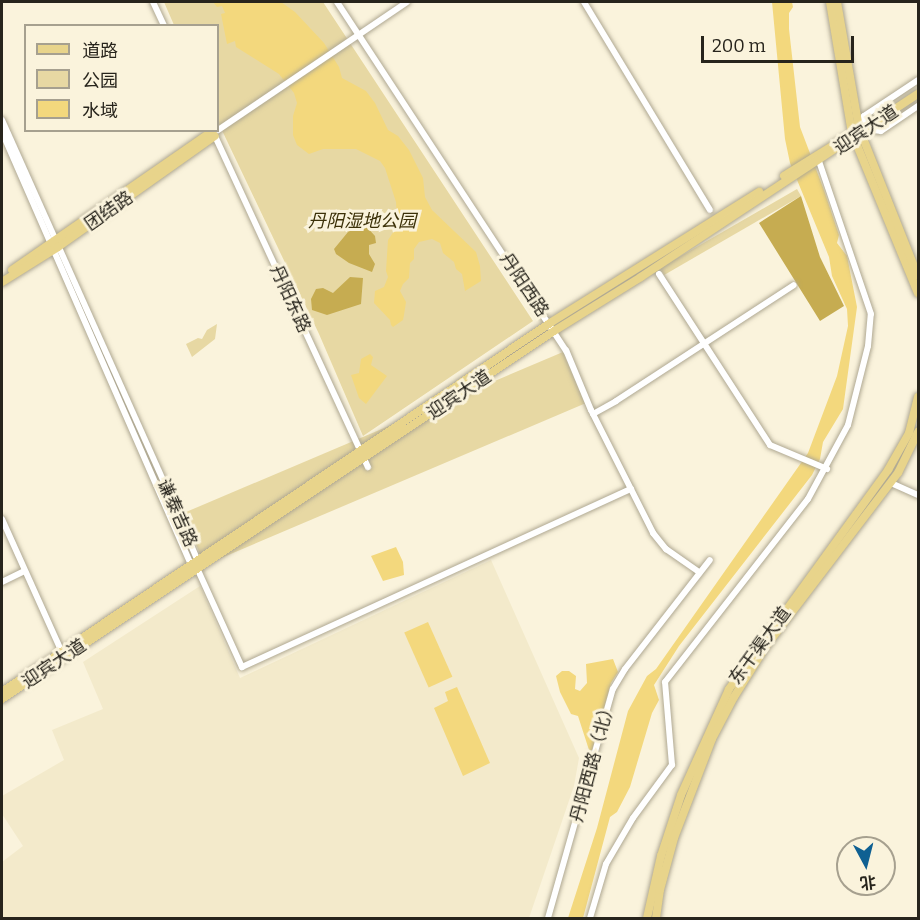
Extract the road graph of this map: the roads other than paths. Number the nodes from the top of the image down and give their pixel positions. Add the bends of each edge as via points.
1 (153, 2) edge
2 (337, 2) edge
3 (407, 2) edge
4 (584, 2) edge
5 (830, 2) edge
6 (837, 2) edge
7 (164, 24) edge
8 (359, 33) junction
9 (918, 80) edge
10 (918, 92) edge
11 (918, 106) edge
12 (2, 120) edge
13 (219, 128) edge
14 (859, 131) junction
15 (2, 132) edge
16 (214, 132) edge
17 (215, 132) edge
18 (814, 162) junction
19 (789, 176) junction
20 (710, 210) dead end
21 (55, 246) junction
22 (659, 274) dead end
23 (918, 276) edge
24 (2, 277) edge
25 (2, 282) edge
26 (794, 285) dead end
27 (918, 293) edge
28 (550, 323) junction
29 (554, 331) junction
30 (704, 343) junction
31 (918, 397) edge
32 (593, 414) junction
33 (918, 432) edge
34 (362, 454) junction
35 (368, 467) dead end
36 (827, 469) junction
37 (891, 483) junction
38 (631, 489) junction
39 (918, 495) edge
40 (2, 519) edge
41 (9, 536) junction
42 (2, 539) edge
43 (710, 561) dead end
44 (195, 564) junction
45 (25, 571) junction
46 (699, 572) junction
47 (2, 582) edge
48 (61, 650) junction
49 (2, 692) edge
50 (2, 699) edge
51 (548, 918) edge
52 (590, 918) edge
53 (647, 918) edge
54 (656, 918) edge

1 - 7 street
2 - 8 street, 丹阳西路
3 - 8 street
4 - 20 street
5 - 14 main road
6 - 14 main road
8 - 13 street
8 - 28 street, 丹阳西路
9 - 14 street via 864,116
10 - 14 main road, 迎宾大道
11 - 14 street via 881,131
12 - 21 street, 谦泰吉路
14 - 18 main road, 迎宾大道
14 - 23 main road
14 - 27 main road
15 - 21 street, 谦泰吉路
16 - 21 main road, 团结路
17 - 34 street, 丹阳东路
18 - 19 main road, 迎宾大道
18 - 36 street via 872,314 848,424
19 - 28 main road, 迎宾大道
19 - 29 main road, 迎宾大道
21 - 24 main road, 团结路
21 - 25 main road, 团结路
21 - 44 street, 谦泰吉路
22 - 30 street
26 - 30 street
28 - 29 street, 丹阳西路
28 - 34 main road, 迎宾大道
29 - 32 street, 丹阳西路
29 - 34 main road, 迎宾大道
30 - 32 street
30 - 36 street via 770,445
31 - 53 main road, 东干渠大道 via 909,433 888,471 729,689 681,795 661,856
32 - 38 street, 丹阳西路
33 - 37 main road, 东干渠大道
34 - 35 street, 丹阳东路
34 - 44 main road, 迎宾大道
36 - 52 street via 808,499 665,682 672,765 633,818 606,864
37 - 39 street
37 - 54 main road, 东干渠大道 via 766,646 734,697 712,739 674,838
38 - 44 street, 谦泰吉路 via 242,667
38 - 46 street, 丹阳西路 via 653,533 666,549
40 - 41 street
41 - 42 street
41 - 45 street
43 - 46 street, 丹阳西路（北）
44 - 48 main road, 迎宾大道
44 - 50 main road, 迎宾大道
45 - 47 street
45 - 48 street
46 - 51 street, 丹阳西路（北） via 613,689
48 - 49 main road, 迎宾大道

